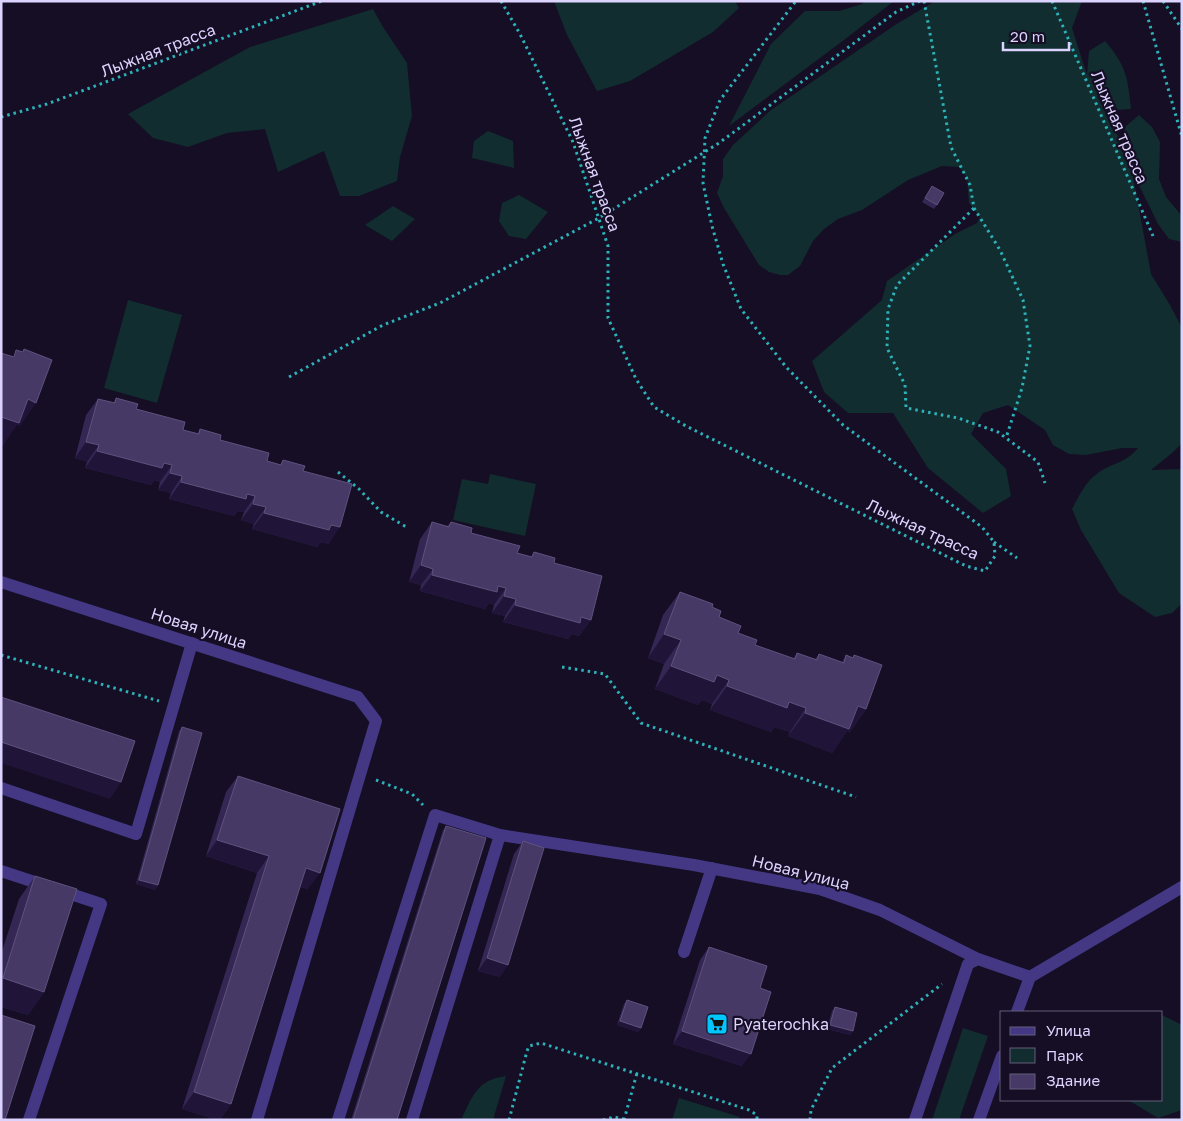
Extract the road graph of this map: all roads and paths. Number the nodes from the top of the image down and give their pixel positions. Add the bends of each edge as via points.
1 (322, 1) edge
2 (501, 1) edge
3 (796, 1) edge
4 (922, 1) edge
5 (1052, 1) edge
6 (1143, 1) edge
7 (1162, 1) edge
8 (1182, 28) edge
9 (1, 117) edge
10 (1182, 137) edge
11 (704, 152) junction
12 (974, 208) junction
13 (599, 218) junction
14 (1153, 236) dead end
15 (289, 376) dead end
16 (1006, 438) junction
17 (338, 472) dead end
18 (1045, 483) dead end
19 (408, 528) dead end
20 (994, 542) junction
21 (1017, 558) dead end
22 (1, 582) edge
23 (192, 643) junction
24 (1, 655) edge
25 (562, 666) dead end
26 (174, 705) junction
27 (360, 774) junction
28 (1, 788) edge
29 (856, 797) dead end
30 (435, 815) junction
31 (500, 835) junction
32 (712, 868) junction
33 (1, 871) edge
34 (1182, 887) edge
35 (684, 952) dead end
36 (973, 961) junction
37 (1030, 977) junction
38 (1017, 1011) edge
39 (1000, 1062) edge
40 (637, 1073) junction
41 (626, 1119) edge
42 (29, 1120) edge
43 (256, 1120) edge
44 (338, 1120) edge
45 (412, 1120) edge
46 (508, 1120) edge
47 (603, 1120) edge
48 (757, 1120) edge
49 (810, 1120) edge
50 (915, 1120) edge
51 (979, 1120) edge

1 - 9 path, Лыжная трасса via 47,104
2 - 13 path, Лыжная трасса via 573,142
3 - 11 path, Лыжная трасса via 720,100 705,138
4 - 11 path via 896,12
4 - 12 path via 951,147 970,185
5 - 14 path, Лыжная трасса
6 - 10 path
7 - 8 path
11 - 13 path
11 - 20 path, Лыжная трасса via 703,183 712,226 741,309 786,367 843,426 982,527
12 - 16 path via 1000,250 1023,300 1030,346 1022,388
12 - 16 path via 897,285 888,309 887,348 905,385 906,408 958,418
13 - 15 path via 440,303 383,325
13 - 20 path, Лыжная трасса via 608,246 608,318 636,379 654,407 966,566 986,571 995,556
16 - 18 path via 1038,462
17 - 19 path via 381,512
20 - 21 path
22 - 23 street, Новая улица
23 - 26 street
23 - 27 street, Новая улица via 358,697 376,721
24 - 26 path
25 - 29 path via 604,674 641,723
26 - 28 street via 136,834
27 - 30 path via 412,794
27 - 43 street
30 - 31 street, Новая улица
30 - 44 street
31 - 32 street, Новая улица
31 - 45 street
32 - 35 street
32 - 36 street, Новая улица via 820,889 880,910
33 - 42 street via 100,904
34 - 37 street
36 - 37 street, Новая улица
36 - 49 path via 832,1068 811,1110
36 - 50 street
37 - 38 street
39 - 51 street
40 - 41 path
40 - 46 path via 548,1045 529,1046
40 - 48 path via 749,1110
41 - 47 path via 614,1117

